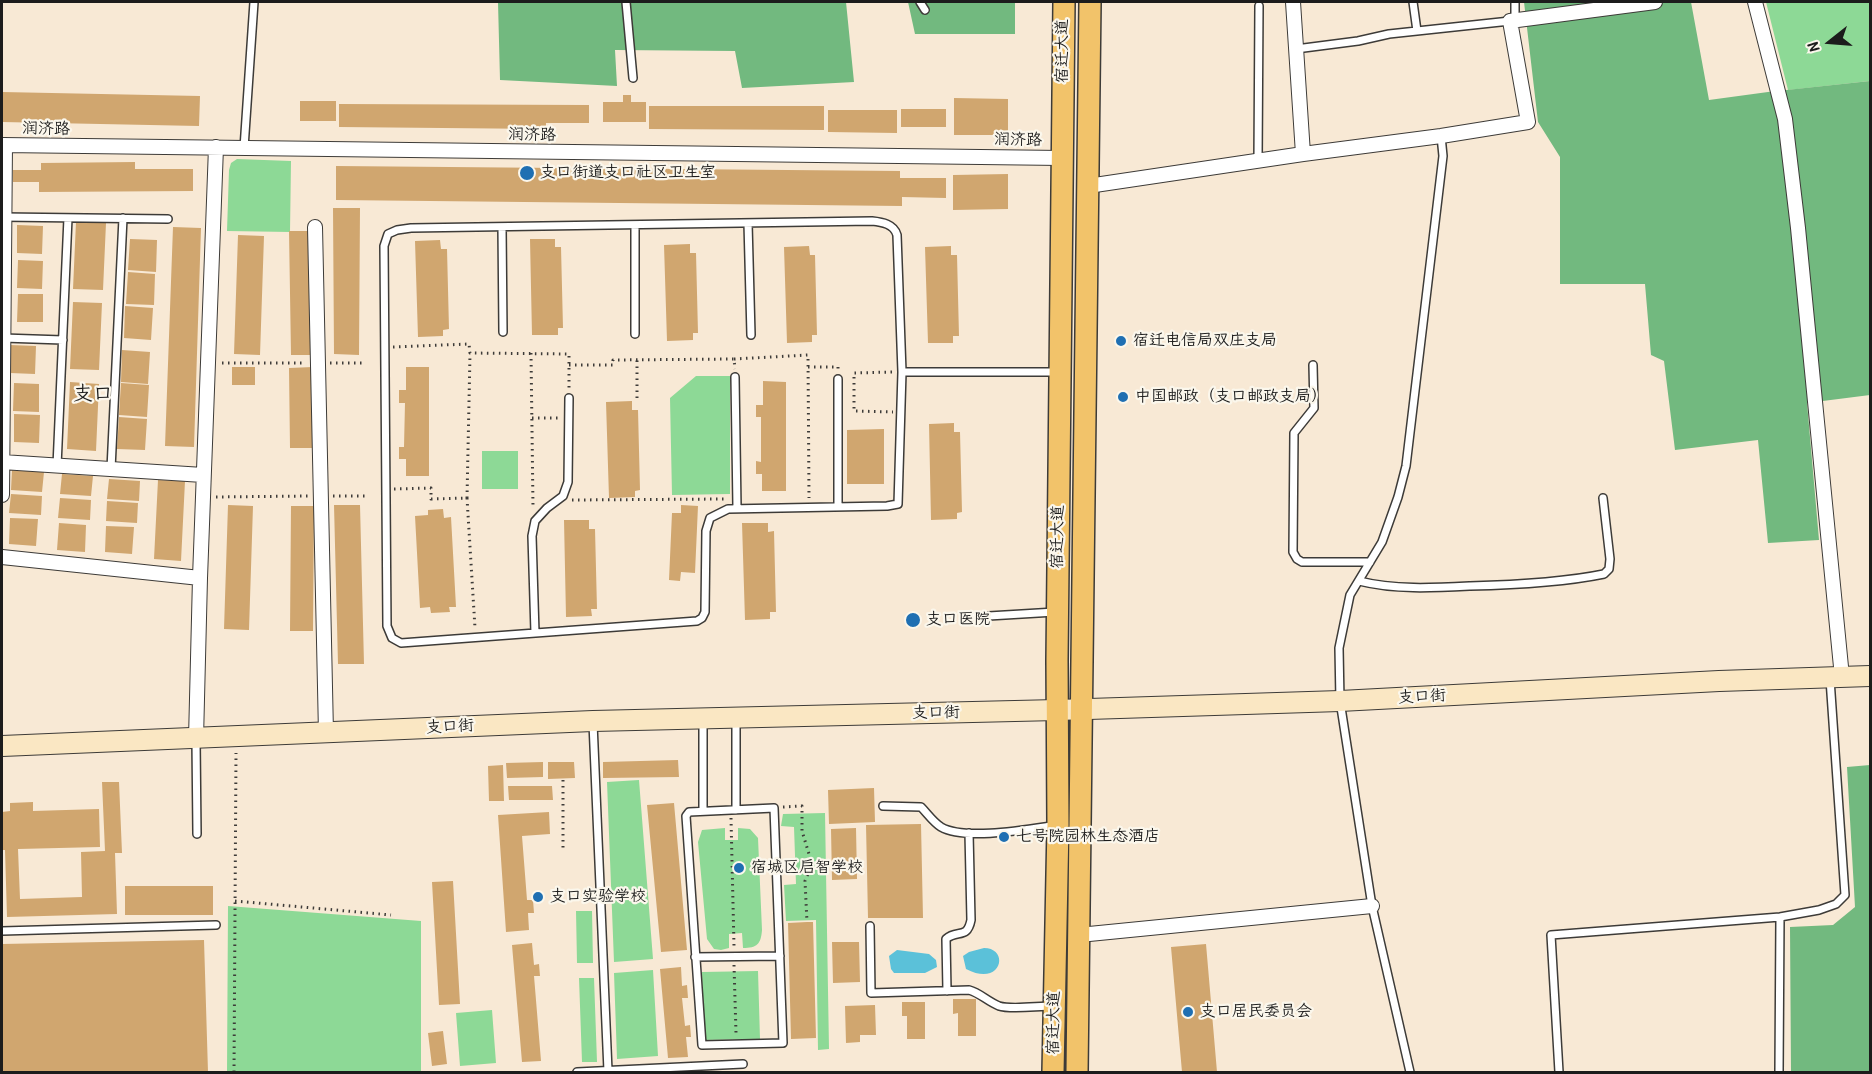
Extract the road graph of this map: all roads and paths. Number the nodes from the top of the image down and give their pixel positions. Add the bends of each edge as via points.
1 (254, 2) edge
2 (626, 2) edge
3 (920, 2) edge
4 (1064, 2) edge
5 (1090, 2) edge
6 (1293, 2) edge
7 (1413, 2) edge
8 (1515, 2) edge
9 (1655, 2) edge
10 (1755, 2) edge
11 (1259, 6) dead end
12 (925, 10) dead end
13 (1513, 21) junction
14 (1417, 31) junction
15 (1296, 49) junction
16 (633, 78) dead end
17 (1441, 136) junction
18 (4, 145) edge
19 (216, 147) junction
20 (244, 148) junction
21 (1303, 154) junction
22 (1062, 158) junction
23 (1258, 161) junction
24 (1088, 186) junction
25 (3, 217) edge
26 (68, 218) junction
27 (123, 218) junction
28 (168, 219) dead end
29 (748, 223) junction
30 (635, 225) junction
31 (315, 227) dead end
32 (502, 227) junction
33 (2, 321) edge
34 (503, 332) dead end
35 (635, 334) dead end
36 (751, 334) dead end
37 (3, 338) junction
38 (63, 340) junction
39 (385, 348) junction
40 (470, 353) junction
41 (531, 353) junction
42 (2, 357) edge
43 (637, 359) junction
44 (735, 359) junction
45 (208, 363) junction
46 (318, 363) junction
47 (364, 363) dead end
48 (569, 365) junction
49 (1312, 365) dead end
50 (808, 367) junction
51 (902, 372) junction
52 (1060, 372) junction
53 (735, 377) joint
54 (838, 379) joint
55 (569, 398) joint
56 (637, 398) dead end
57 (900, 412) junction
58 (532, 417) junction
59 (568, 418) junction
60 (2, 462) edge
61 (57, 466) junction
62 (111, 470) junction
63 (203, 475) junction
64 (386, 489) junction
65 (2, 495) edge
66 (321, 496) junction
67 (366, 496) dead end
68 (203, 497) junction
69 (467, 498) junction
70 (1603, 498) dead end
71 (737, 499) junction
72 (558, 500) junction
73 (810, 507) junction
74 (838, 507) junction
75 (737, 508) junction
76 (534, 526) junction
77 (2, 557) edge
78 (1370, 562) junction
79 (200, 578) junction
80 (1359, 581) junction
81 (1058, 612) junction
82 (972, 617) dead end
83 (536, 633) junction
84 (476, 637) junction
85 (1870, 676) edge
86 (1836, 677) junction
87 (1340, 701) junction
88 (1081, 709) junction
89 (1057, 710) junction
90 (736, 718) junction
91 (703, 719) junction
92 (593, 721) junction
93 (326, 733) junction
94 (236, 737) junction
95 (196, 739) junction
96 (2, 746) edge
97 (563, 780) dead end
98 (883, 806) dead end
99 (774, 808) junction
100 (734, 810) junction
101 (703, 812) junction
102 (1058, 825) junction
103 (969, 833) junction
104 (197, 834) dead end
105 (563, 852) dead end
106 (235, 901) junction
107 (1372, 906) junction
108 (391, 915) dead end
109 (1780, 917) junction
110 (807, 922) dead end
111 (216, 925) dead end
112 (870, 926) dead end
113 (2, 932) edge
114 (1079, 935) junction
115 (734, 956) junction
116 (780, 956) junction
117 (695, 957) junction
118 (947, 991) junction
119 (1054, 1006) junction
120 (736, 1044) junction
121 (743, 1064) dead end
122 (608, 1071) junction
123 (234, 1072) edge
124 (577, 1072) edge
125 (1053, 1072) edge
126 (1077, 1072) edge
127 (1410, 1072) edge
128 (1559, 1072) edge
129 (1779, 1072) edge

1 - 20 lane
2 - 16 lane
3 - 12 lane
4 - 22 main road, 宿迁大道
5 - 24 main road, 宿迁大道
6 - 15 street
7 - 14 lane
8 - 13 lane
9 - 13 street
10 - 86 street via 1785,118
11 - 23 lane
13 - 14 lane
13 - 17 street via 1528,122
14 - 15 lane
15 - 21 street
17 - 21 street
17 - 78 lane via 1443,156 1406,466 1382,542
18 - 19 street, 润济路
18 - 25 street
19 - 20 street, 润济路
19 - 45 street
20 - 22 street, 润济路
21 - 23 street
22 - 52 main road, 宿迁大道
23 - 24 street
24 - 88 main road, 宿迁大道
25 - 26 lane
25 - 33 street
26 - 27 lane
26 - 38 lane
27 - 28 lane
27 - 62 lane
29 - 30 lane
29 - 36 lane
29 - 51 lane via 872,221 896,231
30 - 32 lane
30 - 35 lane
31 - 46 street
32 - 34 lane
32 - 39 lane via 411,228 388,234 384,246
33 - 37 street
37 - 38 lane
37 - 42 street
38 - 61 lane
39 - 40 path via 469,344
39 - 64 lane
40 - 41 path
40 - 69 path
41 - 48 path via 569,354
41 - 58 path
42 - 60 street
43 - 44 path
43 - 48 path via 613,360 613,365
43 - 56 path
44 - 50 path via 808,355
44 - 53 path
45 - 46 path
45 - 63 street
46 - 47 path
46 - 66 street
48 - 55 path
49 - 78 lane via 1314,408 1294,433 1293,552 1296,560 1302,562
50 - 54 path via 838,367
50 - 73 path
51 - 52 lane
51 - 57 lane
51 - 57 path via 854,373 854,411
52 - 81 main road, 宿迁大道
53 - 71 lane
54 - 74 lane
55 - 59 lane
57 - 74 lane via 898,504
58 - 59 path
58 - 76 path
59 - 72 lane via 568,482
60 - 61 street
60 - 65 street
61 - 62 street
62 - 63 street
63 - 68 street
64 - 69 path via 431,488 431,499
64 - 84 lane via 387,626 392,638 401,643
66 - 67 path
66 - 68 path
66 - 93 street
68 - 79 street
69 - 84 path
70 - 80 lane via 1610,559 1604,574 1534,583 1438,587 1381,586
71 - 72 path
71 - 75 lane
72 - 76 lane
73 - 74 lane
73 - 75 lane
75 - 83 lane via 710,518 702,618
76 - 83 lane
77 - 79 street
78 - 80 lane
79 - 95 street
80 - 87 lane via 1350,595 1339,648
81 - 82 lane
81 - 89 main road, 宿迁大道
83 - 84 lane
85 - 86 street, 支口街
86 - 87 street, 支口街
86 - 109 lane via 1845,895 1836,904 1819,910
87 - 88 street, 支口街
87 - 107 lane
88 - 89 street, 支口街
88 - 114 main road, 宿迁大道
89 - 90 street, 支口街
89 - 102 main road, 宿迁大道
90 - 91 street, 支口街
90 - 100 lane
91 - 92 street, 支口街
91 - 101 lane
92 - 93 street, 支口街
92 - 122 lane
93 - 94 street, 支口街
94 - 95 street, 支口街
94 - 106 path
95 - 96 street, 支口街
95 - 104 lane
97 - 105 path
98 - 103 lane via 921,807 941,827
99 - 100 lane
99 - 110 path via 802,806 802,831 812,864 805,880
99 - 116 lane
100 - 101 lane
100 - 115 path
101 - 117 lane via 689,812 686,816
102 - 103 lane
102 - 119 main road, 宿迁大道
103 - 118 lane via 971,920 966,932 946,939
106 - 108 path
106 - 123 path
107 - 114 street
107 - 127 lane
109 - 128 lane via 1551,935
109 - 129 lane
111 - 113 lane
112 - 118 lane via 871,993
114 - 126 main road, 宿迁大道
115 - 116 lane
115 - 117 lane
115 - 120 path
116 - 120 lane via 783,1043
117 - 120 lane via 702,1045
118 - 119 lane via 975,992 1002,1007
119 - 125 main road, 宿迁大道
121 - 122 lane
122 - 124 lane

